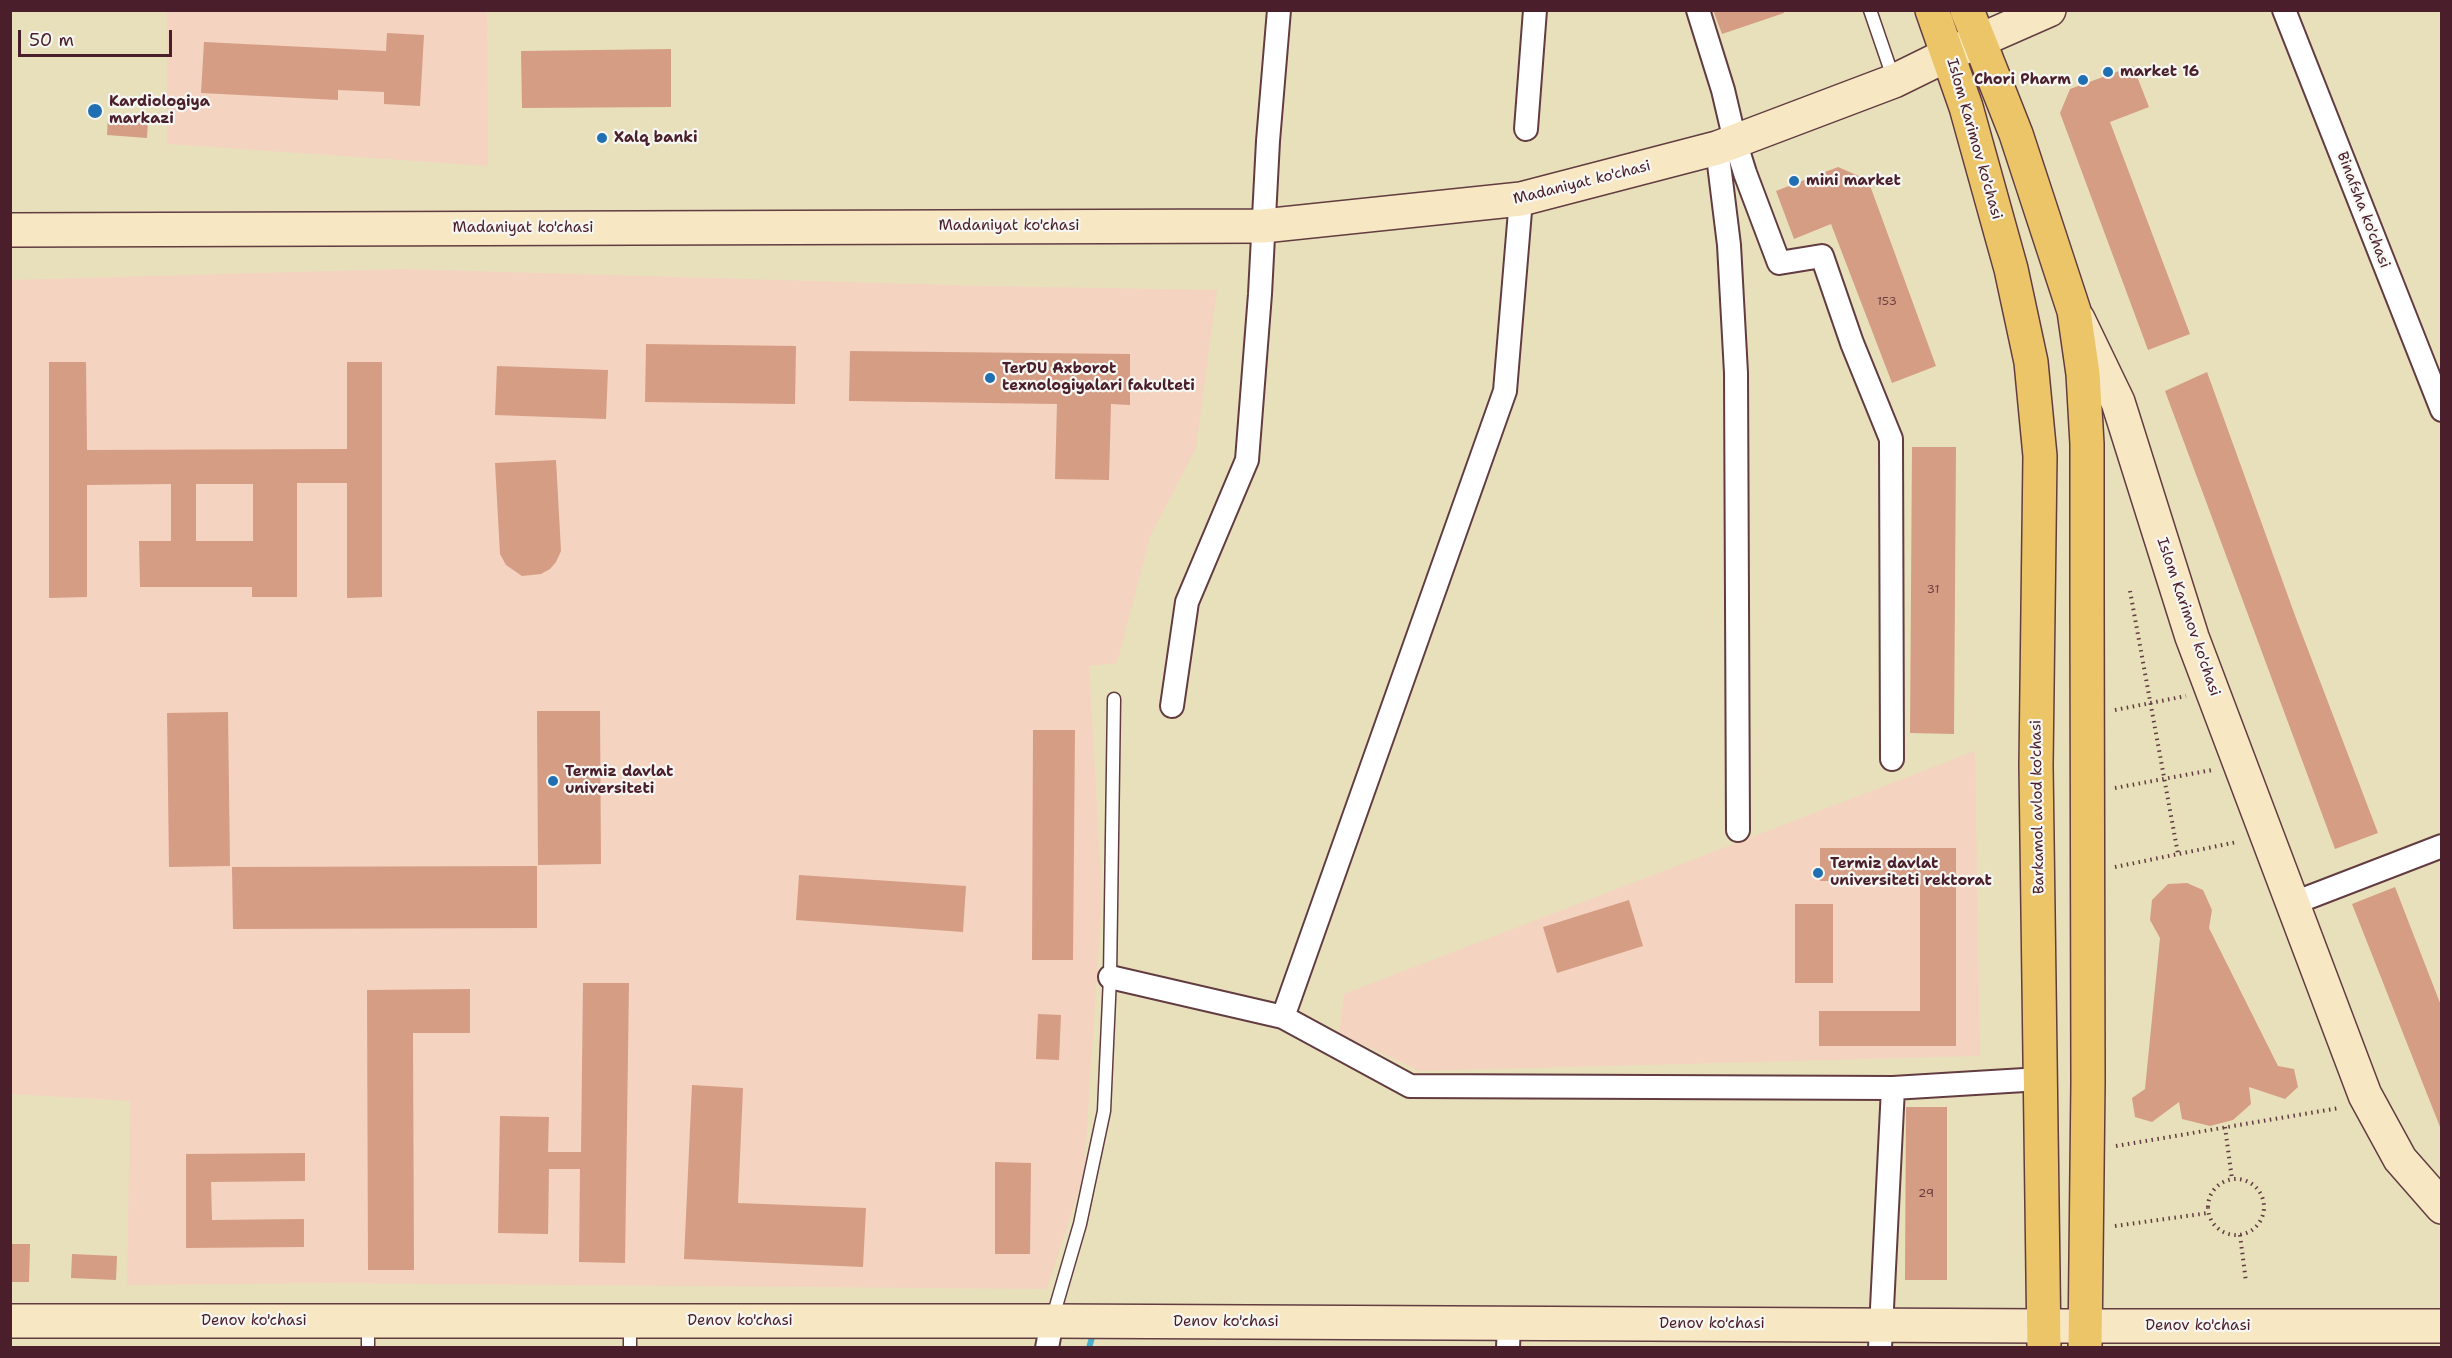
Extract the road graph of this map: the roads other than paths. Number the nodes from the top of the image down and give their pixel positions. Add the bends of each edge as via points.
1 (1279, 10) edge
2 (1535, 10) edge
3 (1698, 10) edge
4 (1870, 10) edge
5 (1932, 10) edge
6 (1967, 10) edge
7 (2049, 10) edge
8 (2284, 10) edge
9 (1979, 41) junction
10 (1949, 54) junction
11 (1894, 81) junction
12 (1526, 129) dead end
13 (1726, 145) junction
14 (1521, 200) junction
15 (1263, 226) junction
16 (10, 230) edge
17 (2012, 270) joint
18 (2074, 311) junction
19 (2442, 410) edge
20 (1114, 699) dead end
21 (1172, 706) dead end
22 (1892, 759) dead end
23 (1738, 830) dead end
24 (2442, 846) edge
25 (2294, 903) junction
26 (1110, 977) junction
27 (1283, 1017) junction
28 (2042, 1079) junction
29 (1893, 1088) junction
30 (2442, 1207) edge
31 (10, 1321) edge
32 (2442, 1326) edge
33 (368, 1334) edge
34 (630, 1334) edge
35 (1049, 1334) edge
36 (1509, 1335) edge
37 (1880, 1336) edge
38 (2044, 1337) edge
39 (2085, 1337) edge

1 - 15 street
2 - 12 street
3 - 13 street via 1724,90
4 - 11 lane
5 - 10 main road, Islom Karimov ko'chasi
6 - 9 main road, Islom Karimov ko'chasi
7 - 9 street, Madaniyat ko'chasi
8 - 19 street, Binafsha ko'chasi
9 - 10 street, Madaniyat ko'chasi
9 - 18 main road, Islom Karimov ko'chasi via 2012,124
10 - 11 street, Madaniyat ko'chasi
10 - 17 main road, Islom Karimov ko'chasi
11 - 13 street, Madaniyat ko'chasi
13 - 14 street, Madaniyat ko'chasi
13 - 22 street via 1779,263 1822,256 1891,439
13 - 23 street via 1736,373
14 - 15 street, Madaniyat ko'chasi
14 - 27 street via 1505,391
15 - 16 street, Madaniyat ko'chasi
15 - 21 street via 1247,460 1187,602
17 - 28 main road, Barkamol avlod ko'chasi via 2031,362 2040,456 2036,765
18 - 25 street, Islom Karimov ko'chasi via 2118,402 2192,638
18 - 39 main road via 2083,374 2087,456
20 - 26 lane
24 - 25 street
25 - 30 street, Islom Karimov ko'chasi via 2365,1095 2400,1159
26 - 27 street
26 - 35 lane via 1104,1111 1080,1224
27 - 29 street via 1410,1086
28 - 29 street
28 - 38 main road, Barkamol avlod ko'chasi
29 - 37 street
31 - 33 street, Denov ko'chasi
32 - 39 street, Denov ko'chasi
33 - 34 street, Denov ko'chasi
34 - 35 street, Denov ko'chasi
35 - 36 street, Denov ko'chasi
36 - 37 street, Denov ko'chasi
37 - 38 street, Denov ko'chasi
38 - 39 street, Denov ko'chasi

